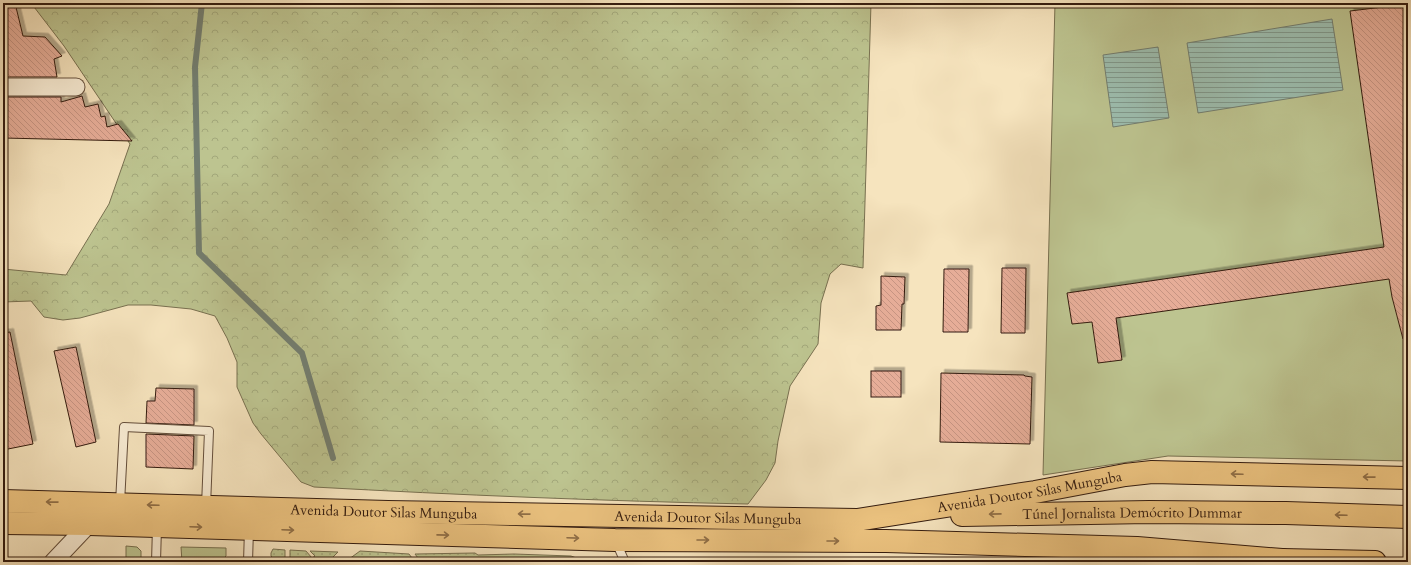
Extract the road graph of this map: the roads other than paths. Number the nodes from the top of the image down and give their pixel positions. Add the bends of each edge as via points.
1 (3, 87) edge
2 (76, 88) dead end
3 (1408, 478) edge
4 (3, 501) edge
5 (120, 504) junction
6 (206, 506) junction
7 (90, 514) junction
8 (1408, 517) edge
9 (249, 518) junction
10 (857, 520) junction
11 (3, 523) edge
12 (157, 526) junction
13 (615, 540) junction
14 (1115, 554) edge
15 (1284, 561) edge
16 (53, 562) edge
17 (157, 562) edge
18 (248, 562) edge
19 (625, 562) edge
20 (1375, 562) edge

1 - 2 street
3 -> 10 main road, Avenida Doutor Silas Munguba via 1152,472
7 -> 4 main road, Avenida Doutor Silas Munguba
6 -> 5 main road, Avenida Doutor Silas Munguba
5 - 6 lane via 124,427 209,431
5 - 7 main road, Avenida Doutor Silas Munguba
6 - 9 main road, Avenida Doutor Silas Munguba
7 - 11 main road, Avenida Doutor Silas Munguba
7 - 12 main road, Avenida Doutor Silas Munguba
7 - 16 street
8 -> 10 main road, Túnel Jornalista Demócrito Dummar via 1149,512 957,515
10 -> 9 main road, Avenida Doutor Silas Munguba via 358,511
12 -> 9 main road, Avenida Doutor Silas Munguba
9 -> 13 main road, Avenida Doutor Silas Munguba via 372,533
9 - 18 lane
12 - 17 lane
13 -> 14 main road, Avenida Doutor Silas Munguba via 886,541
13 - 19 lane
14 - 15 main road, Avenida Doutor Silas Munguba via 1137,548
15 - 20 main road

